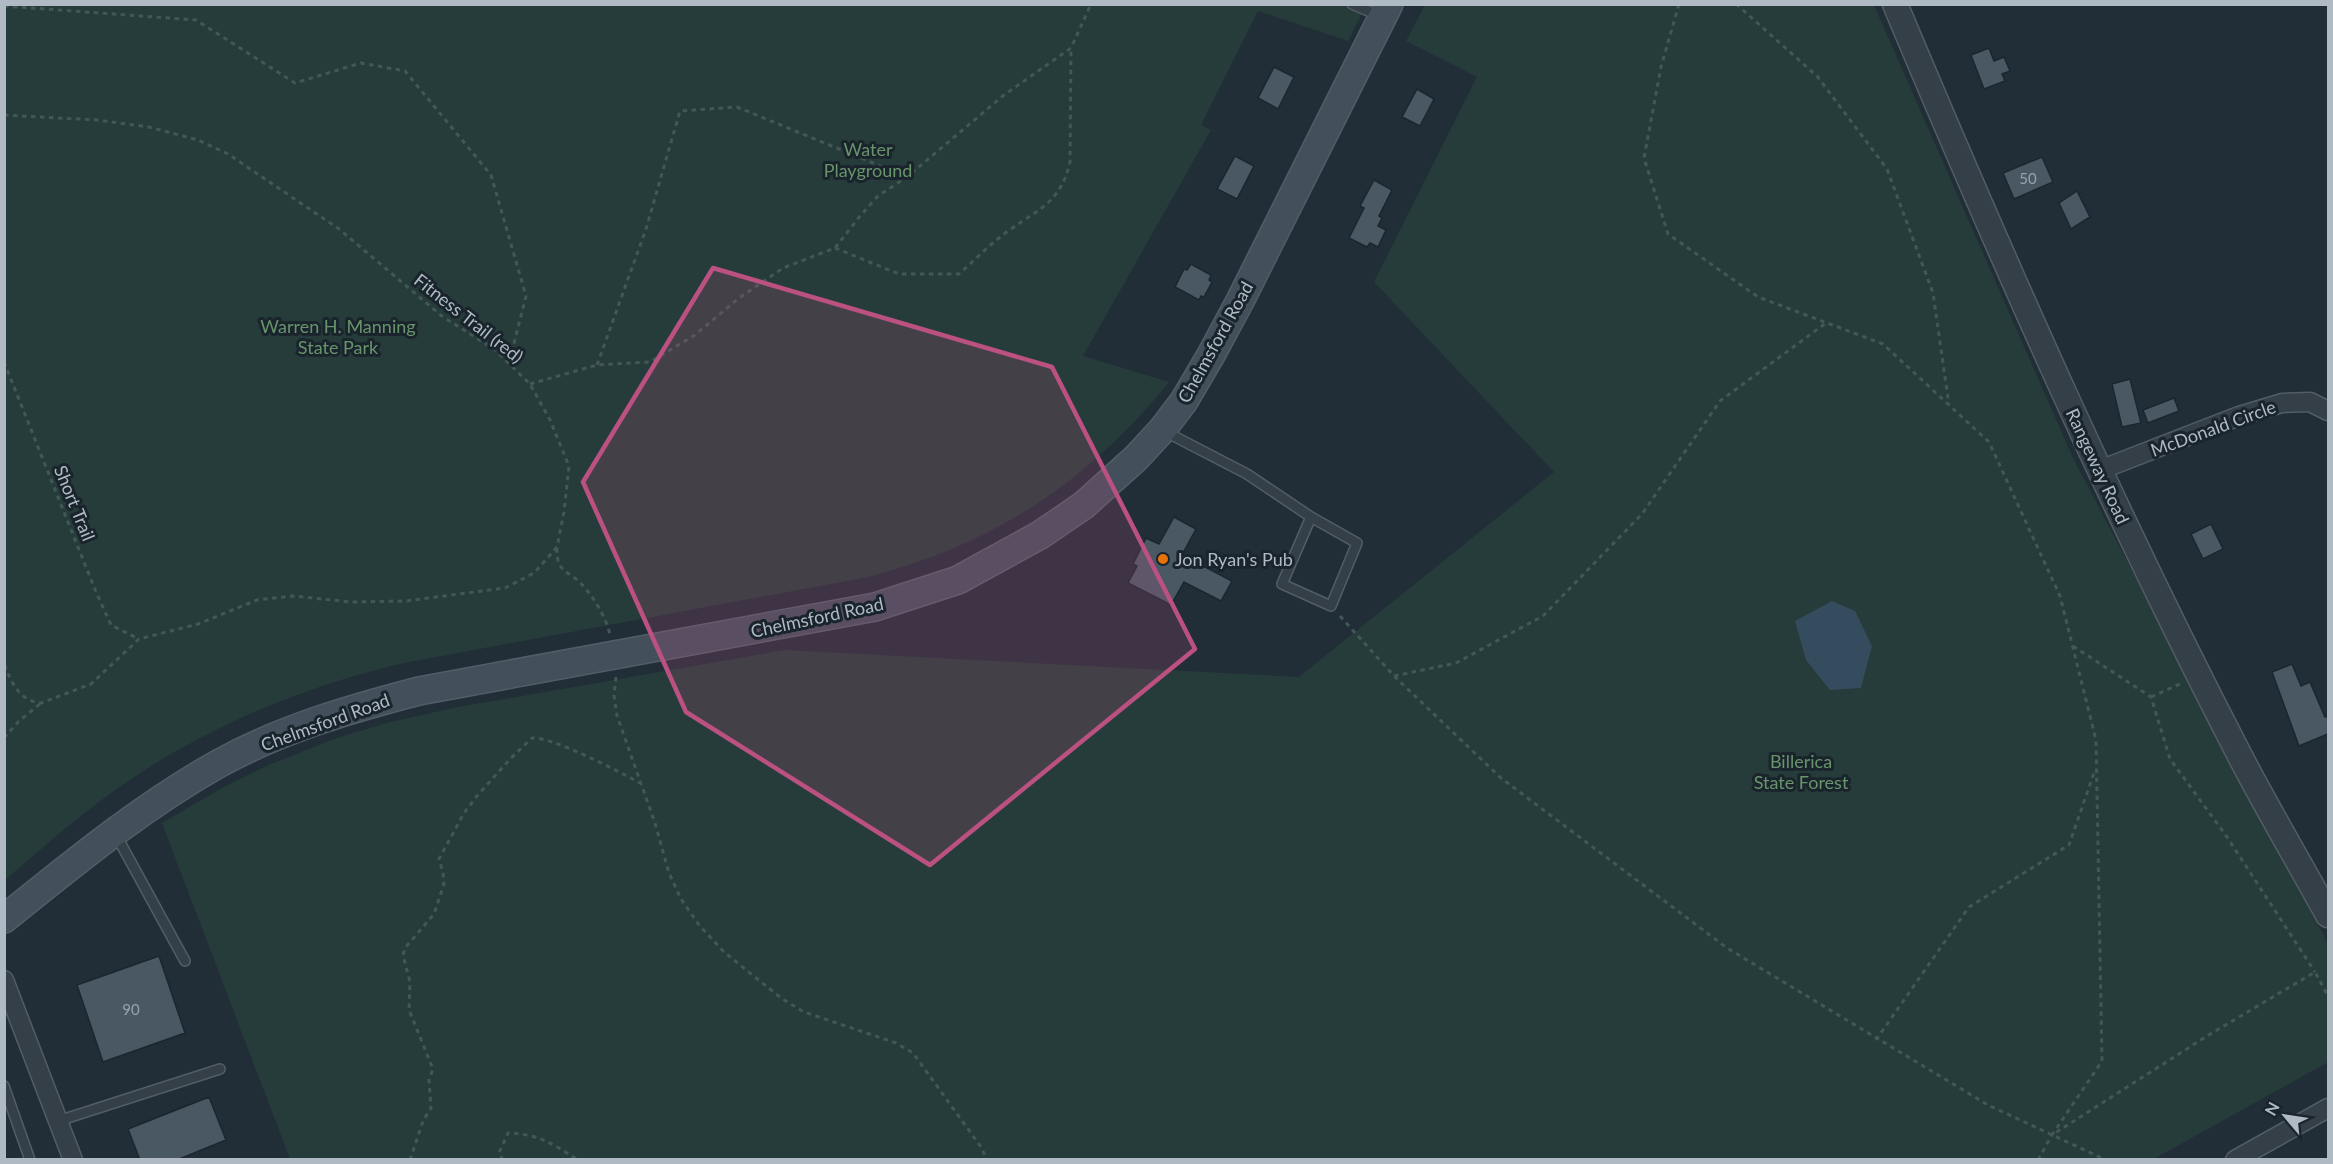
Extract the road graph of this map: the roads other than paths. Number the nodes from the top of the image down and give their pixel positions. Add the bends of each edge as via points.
1 (1352, 4) edge
2 (1895, 4) edge
3 (1386, 11) edge
4 (2328, 411) edge
5 (1162, 429) junction
6 (2100, 470) junction
7 (1311, 517) junction
8 (114, 831) junction
9 (2328, 915) edge
10 (4, 919) edge
11 (185, 961) dead end
12 (4, 980) edge
13 (220, 1069) dead end
14 (4, 1086) edge
15 (2328, 1108) edge
16 (58, 1120) junction
17 (30, 1160) edge
18 (74, 1160) edge
19 (2235, 1160) edge

1 - 3 lane
2 - 6 street, Rangeway Road
3 - 5 main road, Chelmsford Road via 1211,355
4 - 6 street, McDonald Circle via 2310,402 2282,403
5 - 7 lane via 1247,474
5 - 8 main road, Chelmsford Road via 1112,482 1084,505 1040,535 958,580 875,607 419,691 341,712 291,730 219,764
6 - 9 street, Rangeway Road via 2241,758
7 - 7 lane via 1357,543 1331,606 1282,584
8 - 10 main road, Chelmsford Road
8 - 11 lane
12 - 16 street
13 - 16 lane
14 - 17 lane
15 - 19 street
16 - 18 street

